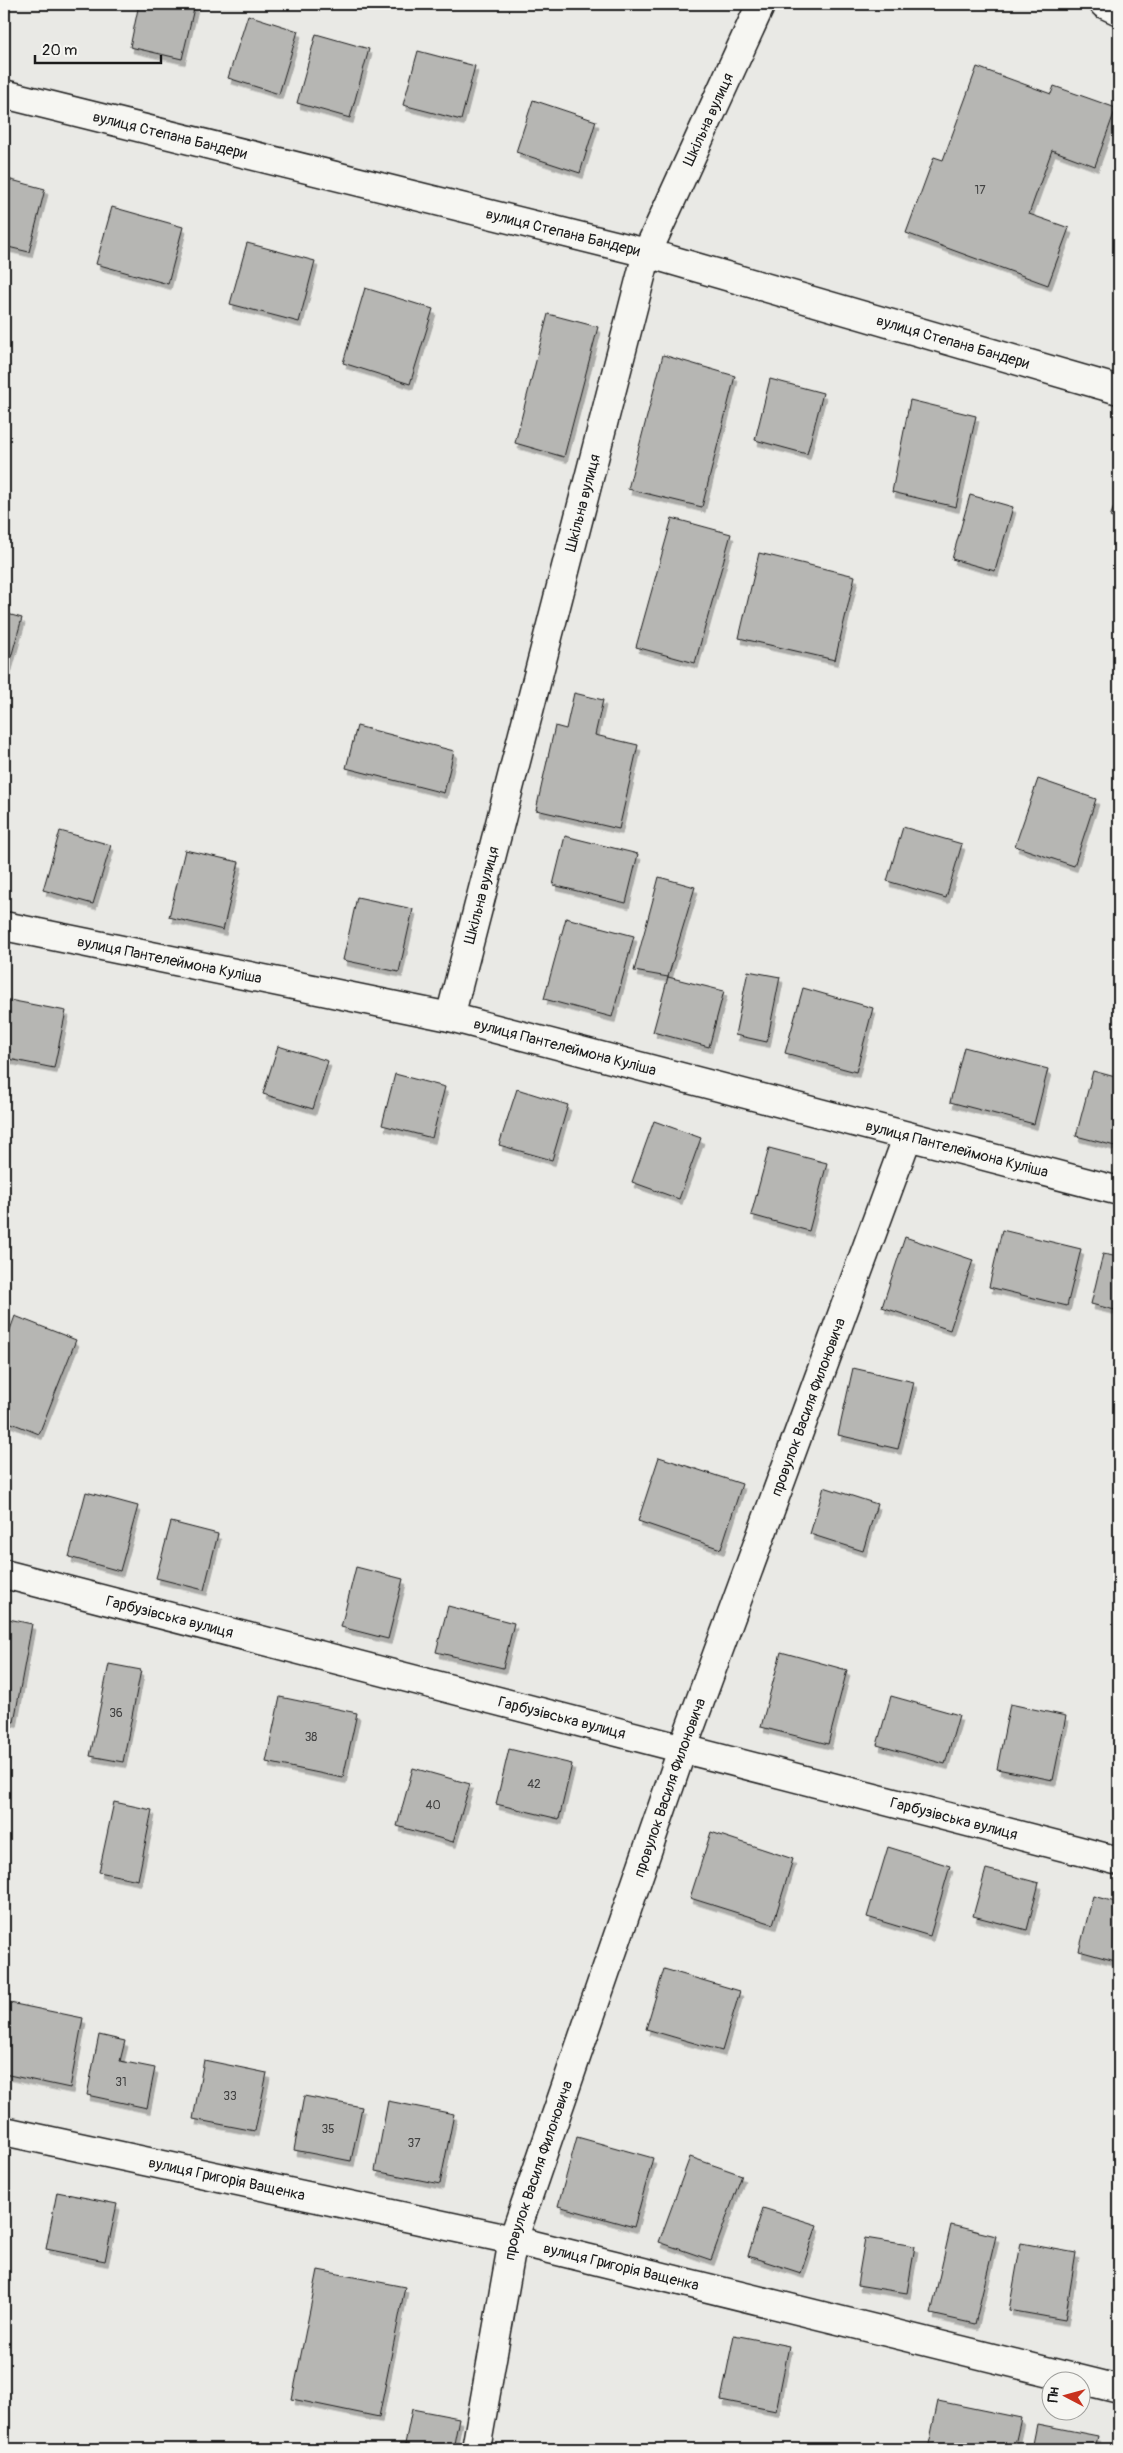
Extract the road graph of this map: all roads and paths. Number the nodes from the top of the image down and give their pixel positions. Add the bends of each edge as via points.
1 (761, 4) edge
2 (1104, 4) edge
3 (1119, 11) edge
4 (4, 94) edge
5 (647, 253) junction
6 (1119, 390) edge
7 (4, 926) edge
8 (450, 1017) junction
9 (907, 1138) junction
10 (1119, 1192) edge
11 (4, 1574) edge
12 (682, 1750) junction
13 (1119, 1861) edge
14 (4, 2131) edge
15 (513, 2240) junction
16 (1119, 2389) edge
17 (476, 2449) edge

1 - 5 street, Шкільна вулиця
2 - 3 street
4 - 5 street, вулиця Степана Бандери
5 - 6 street, вулиця Степана Бандери
5 - 8 street, Шкільна вулиця
7 - 8 street, вулиця Пантелеймона Куліша
8 - 9 street, вулиця Пантелеймона Куліша
9 - 10 street, вулиця Пантелеймона Куліша
9 - 12 street, провулок Василя Филоновича
11 - 12 street, Гарбузівська вулиця
12 - 13 street, Гарбузівська вулиця
12 - 15 street, провулок Василя Филоновича
14 - 15 street, вулиця Григорія Ващенка
15 - 16 street, вулиця Григорія Ващенка
15 - 17 street, провулок Василя Филоновича

